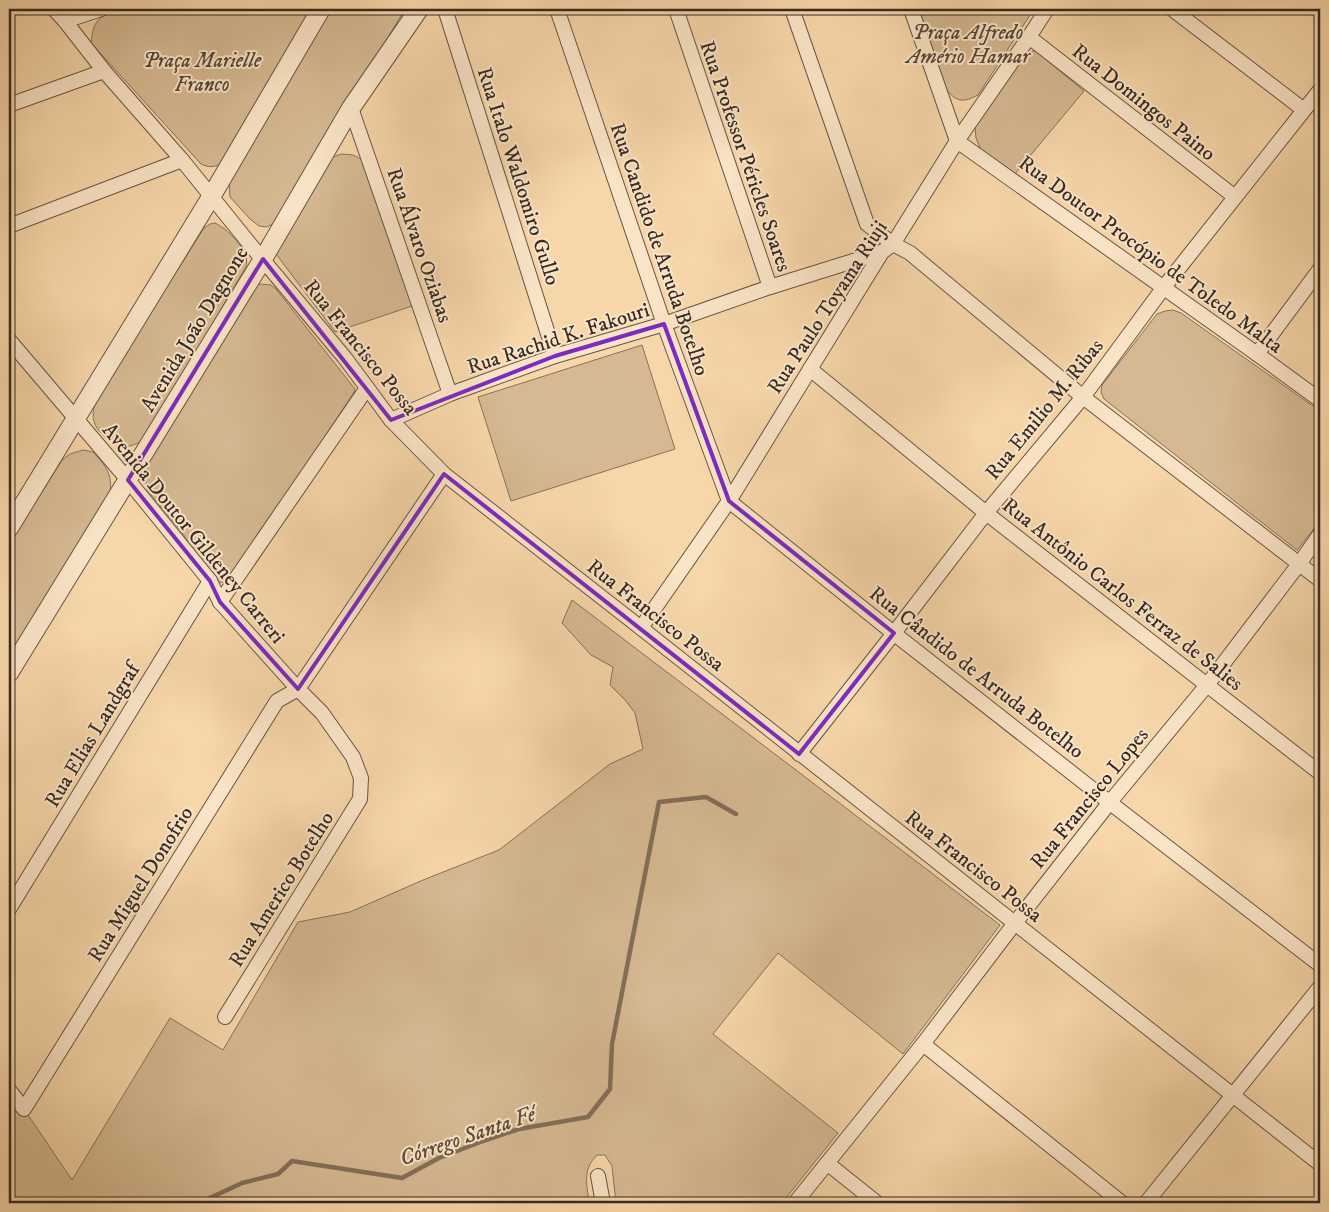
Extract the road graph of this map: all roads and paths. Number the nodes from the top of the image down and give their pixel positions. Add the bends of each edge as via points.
1 (54, 9) edge
2 (101, 9) edge
3 (321, 9) edge
4 (419, 9) edge
5 (445, 9) edge
6 (557, 9) edge
7 (676, 9) edge
8 (792, 9) edge
9 (911, 9) edge
10 (1047, 9) edge
11 (1172, 9) edge
12 (65, 21) junction
13 (1029, 37) junction
14 (104, 71) junction
15 (1320, 90) edge
16 (9, 105) edge
17 (351, 108) junction
18 (1304, 110) junction
19 (957, 140) junction
20 (182, 160) junction
21 (211, 197) junction
22 (1235, 197) junction
23 (9, 226) edge
24 (887, 248) junction
25 (263, 259) junction
26 (1320, 269) edge
27 (770, 287) junction
28 (1164, 287) junction
29 (664, 324) junction
30 (9, 340) edge
31 (1257, 354) junction
32 (555, 356) junction
33 (810, 369) junction
34 (367, 388) junction
35 (450, 394) junction
36 (1084, 396) junction
37 (1320, 400) edge
38 (76, 419) junction
39 (391, 420) junction
40 (444, 474) junction
41 (128, 480) junction
42 (728, 501) junction
43 (986, 513) junction
44 (9, 528) edge
45 (1320, 534) edge
46 (1299, 564) junction
47 (1320, 580) edge
48 (210, 581) junction
49 (220, 602) junction
50 (641, 628) junction
51 (894, 633) junction
52 (9, 673) edge
53 (1207, 685) junction
54 (298, 689) junction
55 (799, 754) junction
56 (1320, 773) edge
57 (361, 778) joint
58 (1110, 802) junction
59 (9, 909) edge
60 (1014, 922) junction
61 (1320, 965) edge
62 (1320, 988) edge
63 (225, 1017) dead end
64 (923, 1044) junction
65 (9, 1090) edge
66 (1233, 1095) junction
67 (826, 1163) junction
68 (1320, 1164) edge
69 (598, 1176) dead end
70 (603, 1203) edge
71 (795, 1203) edge
72 (877, 1203) edge
73 (1122, 1203) edge
74 (1146, 1203) edge

1 - 12 street, Rua Francisco Possa
2 - 12 street
3 - 21 street
4 - 17 street, Avenida João Dagnone
5 - 32 street, Rua Italo Waldomiro Gullo
6 - 29 street, Rua Candido de Arruda Botelho
7 - 27 street, Rua Professor Péricles Soares
8 - 24 street via 867,224
9 - 19 street
10 - 13 street, Rua Paulo Toyama Riuji
11 - 18 street
12 - 14 street, Rua Francisco Possa
13 - 19 street, Rua Paulo Toyama Riuji
13 - 22 street, Rua Domingos Paino
14 - 16 street
14 - 20 street, Rua Francisco Possa
15 - 18 street, Rua Emilio M. Ribas
17 - 25 street, Avenida João Dagnone
17 - 35 street, Rua Álvaro Oziabas
18 - 22 street, Rua Emilio M. Ribas
19 - 24 street, Rua Paulo Toyama Riuji
19 - 28 street, Rua Doutor Procópio de Toledo Malta
20 - 21 street, Rua Francisco Possa
20 - 23 street
21 - 25 street, Rua Francisco Possa
21 - 38 street
22 - 28 street, Rua Emilio M. Ribas
24 - 27 street, Rua Rachid K. Fakouri
24 - 33 street, Rua Paulo Toyama Riuji
24 - 36 street via 910,253
25 - 34 street, Rua Francisco Possa
25 - 41 street, Avenida João Dagnone
26 - 31 street
27 - 29 street, Rua Rachid K. Fakouri
28 - 31 street, Rua Doutor Procópio de Toledo Malta
28 - 36 street, Rua Emilio M. Ribas
29 - 32 street, Rua Rachid K. Fakouri
29 - 42 street, Rua Candido de Arruda Botelho
30 - 38 street, Avenida Doutor Gildeney Carreri
31 - 37 street, Rua Doutor Procópio de Toledo Malta
32 - 35 street, Rua Rachid K. Fakouri
33 - 42 street, Rua Paulo Toyama Riuji
33 - 43 street, Rua Antônio Carlos Ferraz de Salies
34 - 39 street, Rua Francisco Possa
34 - 49 street
35 - 39 street, Rua Rachid K. Fakouri
36 - 43 street, Rua Emilio M. Ribas
36 - 46 street
38 - 41 street, Avenida Doutor Gildeney Carreri
38 - 44 street
39 - 40 street, Rua Francisco Possa
40 - 50 street, Rua Francisco Possa
40 - 54 street
41 - 48 street, Avenida Doutor Gildeney Carreri
41 - 52 street, Avenida João Dagnone
42 - 50 street, Rua Paulo Toyama Riuji
42 - 51 street, Rua Cândido de Arruda Botelho
43 - 51 street, Rua Emilio M. Ribas
43 - 53 street, Rua Antônio Carlos Ferraz de Salies
45 - 46 street, Rua Francisco Lopes
46 - 47 street
46 - 53 street, Rua Francisco Lopes
48 - 49 street, Avenida Doutor Gildeney Carreri
48 - 59 street, Rua Elias Landgraf
49 - 54 street, Avenida Doutor Gildeney Carreri
50 - 55 street, Rua Francisco Possa
51 - 55 street, Rua Emilio M. Ribas
51 - 58 street, Rua Cândido de Arruda Botelho
53 - 56 street, Rua Antônio Carlos Ferraz de Salies
53 - 58 street, Rua Francisco Lopes
54 - 57 street, Avenida Doutor Gildeney Carreri via 322,713 353,757
54 - 65 street, Rua Miguel Donofrio via 277,701 24,1109
55 - 60 street, Rua Francisco Possa
57 - 63 street, Rua Americo Botelho via 360,799
58 - 60 street, Rua Francisco Lopes
58 - 61 street, Rua Cândido de Arruda Botelho
60 - 64 street, Rua Francisco Lopes
60 - 66 street, Rua Francisco Possa
62 - 66 street
64 - 67 street, Rua Francisco Lopes
64 - 73 street
66 - 68 street, Rua Francisco Possa
66 - 74 street
67 - 71 street, Rua Francisco Lopes
67 - 72 street
69 - 70 street

